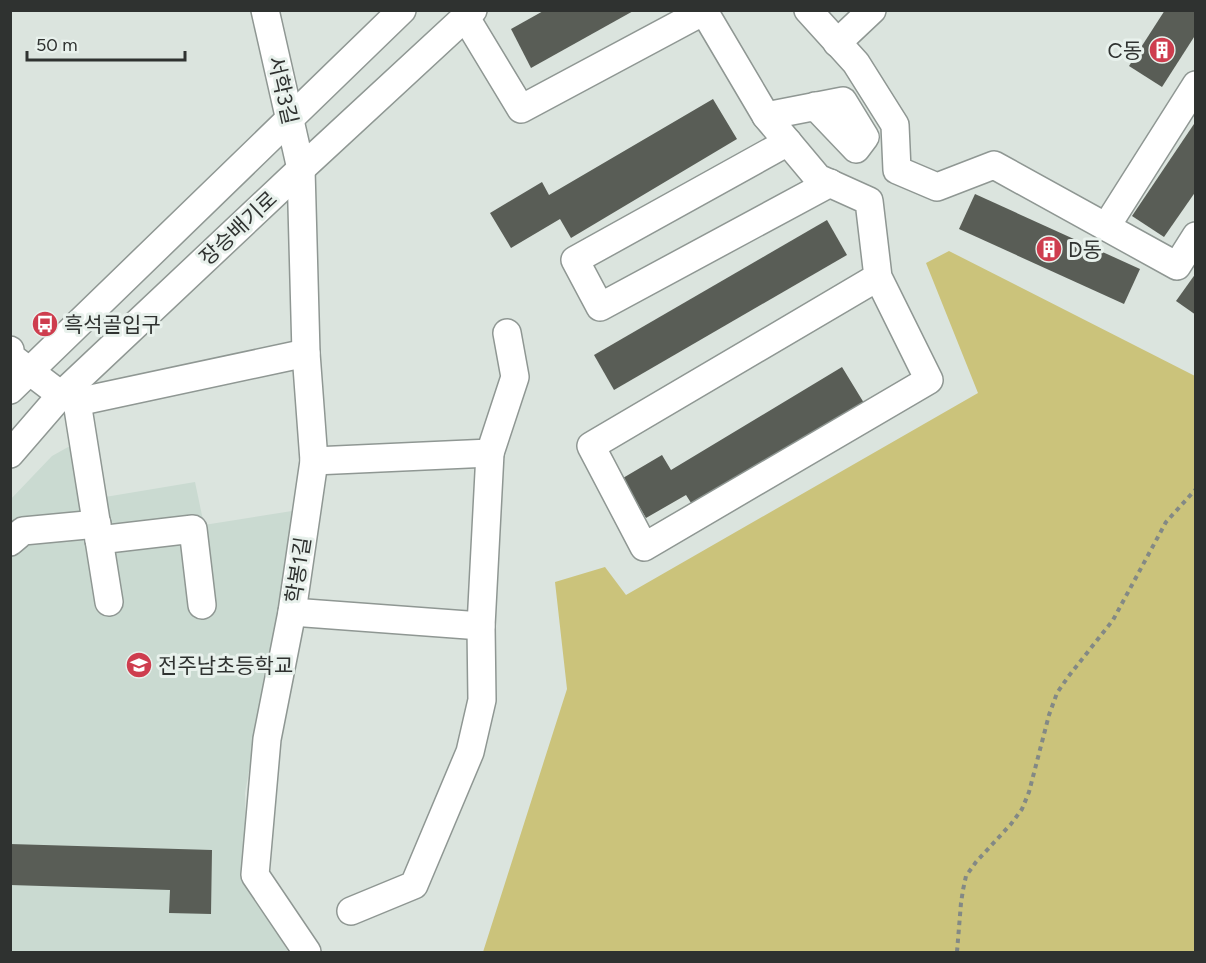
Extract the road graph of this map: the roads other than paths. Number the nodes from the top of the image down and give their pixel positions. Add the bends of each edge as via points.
1 (265, 10) edge
2 (402, 10) edge
3 (808, 10) edge
4 (872, 10) edge
5 (469, 14) edge
6 (837, 43) junction
7 (1196, 85) edge
8 (815, 106) dead end
9 (766, 116) junction
10 (290, 118) junction
11 (788, 142) junction
12 (301, 169) junction
13 (830, 183) junction
14 (1106, 227) junction
15 (1196, 236) edge
16 (878, 277) junction
17 (507, 333) dead end
18 (10, 350) edge
19 (306, 353) junction
20 (30, 371) junction
21 (10, 390) edge
22 (69, 398) junction
23 (490, 453) junction
24 (10, 454) edge
25 (314, 461) junction
26 (98, 532) junction
27 (10, 542) edge
28 (109, 602) dead end
29 (202, 605) dead end
30 (292, 612) junction
31 (481, 626) junction
32 (351, 911) dead end
33 (307, 952) edge

1 - 10 street, 서학3길
2 - 10 street
3 - 6 street
4 - 6 street
5 - 9 street via 521,109 704,11
5 - 12 street, 장승배기로
6 - 14 street via 856,63 895,125 897,170 937,187 994,165
7 - 14 street
8 - 9 street
9 - 11 street
10 - 12 street, 서학3길
10 - 20 street
11 - 13 street via 818,178
11 - 13 street via 575,260 600,307
12 - 19 street, 학봉1길
12 - 22 street, 장승배기로
13 - 16 street via 869,201
14 - 15 street via 1177,266
16 - 16 street via 929,380 644,547 591,446
17 - 23 street via 515,377
18 - 20 street via 11,357
19 - 22 street
19 - 25 street, 학봉1길
20 - 21 street
20 - 22 street
22 - 24 street, 장승배기로
22 - 26 street
23 - 25 street
23 - 31 street
25 - 30 street, 학봉1길
26 - 27 street via 24,531
26 - 28 street
26 - 29 street via 193,529
30 - 31 street
30 - 33 street, 학봉1길 via 267,739 255,875
31 - 32 street via 482,700 470,752 414,885

